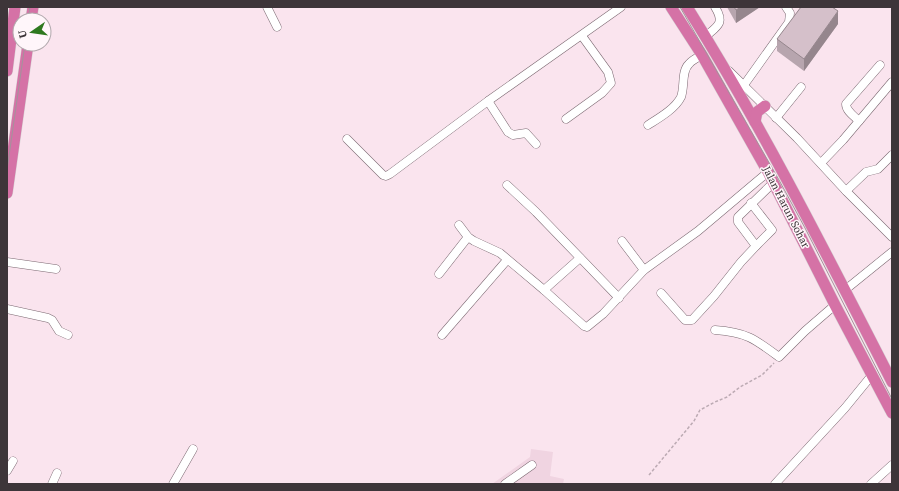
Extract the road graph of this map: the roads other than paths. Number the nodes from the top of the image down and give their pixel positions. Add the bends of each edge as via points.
1 (15, 7) edge
2 (267, 7) edge
3 (621, 7) edge
4 (671, 7) edge
5 (687, 7) edge
6 (715, 7) edge
7 (786, 7) edge
8 (277, 27) dead end
9 (582, 36) junction
10 (706, 36) junction
11 (27, 52) edge
12 (702, 55) junction
13 (721, 64) junction
14 (880, 65) dead end
15 (7, 71) edge
16 (892, 82) edge
17 (744, 85) junction
18 (801, 87) dead end
19 (488, 101) junction
20 (765, 106) junction
21 (776, 118) junction
22 (566, 119) dead end
23 (859, 121) junction
24 (755, 122) junction
25 (648, 126) dead end
26 (347, 139) dead end
27 (536, 144) dead end
28 (892, 155) edge
29 (821, 163) junction
30 (768, 172) junction
31 (773, 183) junction
32 (507, 185) dead end
33 (846, 191) junction
34 (7, 192) edge
35 (751, 203) junction
36 (459, 225) dead end
37 (468, 237) junction
38 (892, 237) edge
39 (622, 241) dead end
40 (756, 246) junction
41 (892, 252) edge
42 (580, 258) junction
43 (508, 260) junction
44 (7, 262) edge
45 (56, 268) dead end
46 (644, 270) junction
47 (439, 274) dead end
48 (544, 290) junction
49 (845, 290) junction
50 (661, 294) dead end
51 (619, 298) junction
52 (835, 305) junction
53 (7, 309) edge
54 (715, 330) dead end
55 (68, 335) dead end
56 (442, 335) dead end
57 (872, 375) junction
58 (892, 382) edge
59 (892, 412) edge
60 (193, 449) dead end
61 (13, 461) dead end
62 (532, 465) dead end
63 (892, 465) edge
64 (7, 471) edge
65 (57, 473) dead end
66 (52, 484) edge
67 (173, 484) edge
68 (505, 484) edge
69 (776, 484) edge
70 (871, 484) edge

1 - 15 highway
2 - 8 street
3 - 9 street
4 - 12 highway, Jalan Harun Sohar
5 - 10 highway, Jalan Harun Sohar
6 - 10 street via 720,14 720,22
7 - 17 street via 790,13 789,22
9 - 19 street
9 - 22 street via 608,72 611,83 602,94
10 - 13 highway, Jalan Harun Sohar
11 - 34 highway
12 - 25 street via 686,67 683,91 678,102
12 - 30 highway, Jalan Harun Sohar
13 - 17 street
13 - 24 highway, Jalan Harun Sohar
14 - 23 street via 846,104 846,108
16 - 23 street
17 - 20 street
18 - 21 street
19 - 26 street via 386,176
19 - 27 street via 508,132 513,135 526,133
20 - 21 street
20 - 24 highway via 757,112
21 - 29 street
23 - 29 street
24 - 49 highway, Jalan Harun Sohar
28 - 33 street via 878,169 866,172
29 - 33 street
30 - 31 highway, Jalan Harun Sohar
30 - 46 street via 698,231
31 - 35 street
31 - 52 highway, Jalan Harun Sohar
32 - 42 street
33 - 38 street
35 - 40 street via 738,216 738,220
35 - 40 street via 772,230
36 - 37 street
37 - 43 street via 493,249
37 - 47 street
39 - 46 street
40 - 50 street via 690,320 686,320
41 - 49 street
42 - 48 street
42 - 51 street
43 - 48 street
43 - 56 street
44 - 45 street
46 - 51 street
48 - 51 street via 586,327
49 - 58 highway, Jalan Harun Sohar
52 - 54 street via 779,357 749,336
52 - 57 highway, Jalan Harun Sohar
53 - 55 street via 48,318 59,331
57 - 59 highway, Jalan Harun Sohar
57 - 69 street
60 - 67 street
61 - 64 street
62 - 68 street
63 - 70 street
65 - 66 street

